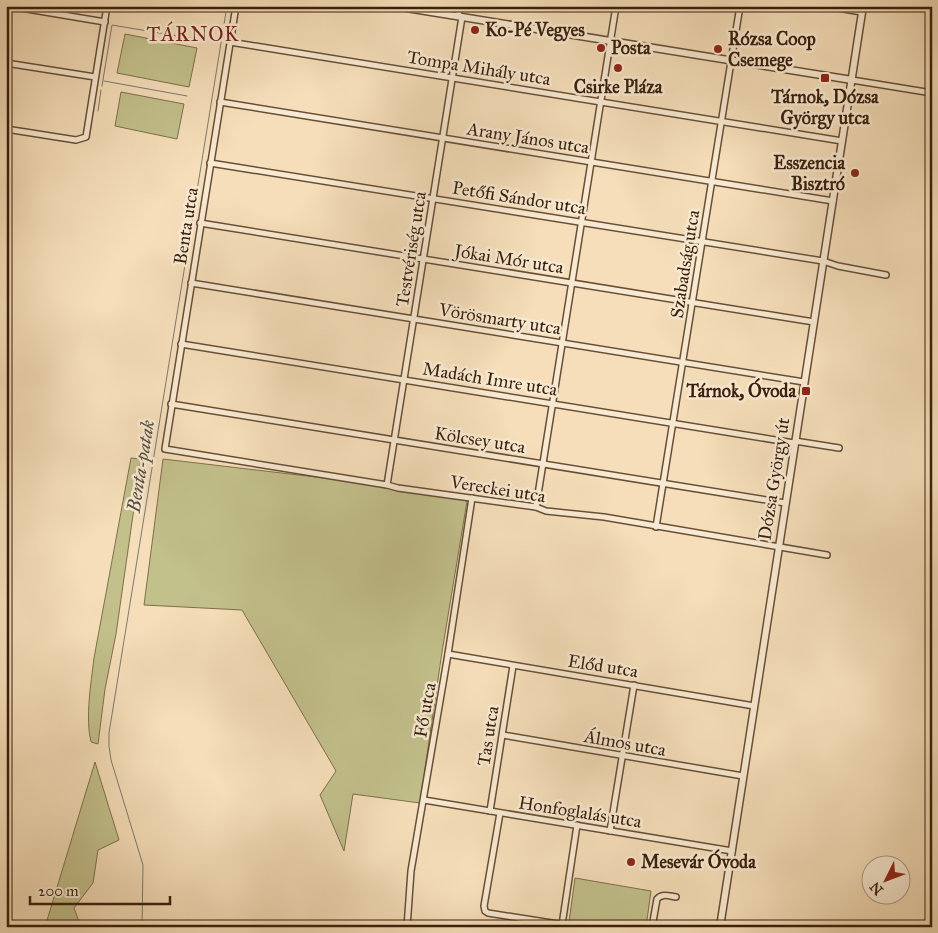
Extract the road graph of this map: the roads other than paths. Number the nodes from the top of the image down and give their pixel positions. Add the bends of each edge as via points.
1 (9, 6) edge
2 (107, 6) edge
3 (236, 6) edge
4 (394, 6) edge
5 (460, 6) edge
6 (616, 6) edge
7 (740, 6) edge
8 (826, 6) edge
9 (863, 9) edge
10 (460, 17) junction
11 (104, 22) junction
12 (611, 41) junction
13 (230, 42) junction
14 (731, 60) junction
15 (6, 63) edge
16 (95, 77) junction
17 (452, 78) junction
18 (852, 80) junction
19 (932, 93) edge
20 (220, 102) junction
21 (601, 102) junction
22 (722, 121) junction
23 (6, 128) edge
24 (443, 138) junction
25 (842, 141) junction
26 (592, 162) junction
27 (210, 163) junction
28 (712, 182) junction
29 (433, 198) junction
30 (833, 201) junction
31 (582, 222) junction
32 (200, 223) junction
33 (702, 242) junction
34 (423, 258) junction
35 (823, 261) junction
36 (886, 275) dead end
37 (191, 283) junction
38 (572, 283) junction
39 (692, 302) junction
40 (414, 319) junction
41 (814, 322) junction
42 (562, 343) junction
43 (181, 344) junction
44 (683, 363) junction
45 (404, 379) junction
46 (804, 382) junction
47 (552, 403) junction
48 (171, 404) junction
49 (673, 422) junction
50 (394, 440) junction
51 (794, 442) junction
52 (839, 448) dead end
53 (164, 449) joint
54 (543, 464) junction
55 (664, 483) junction
56 (387, 485) junction
57 (472, 498) junction
58 (785, 503) junction
59 (536, 507) junction
60 (656, 527) junction
61 (779, 547) junction
62 (827, 555) dead end
63 (448, 654) junction
64 (513, 666) junction
65 (634, 685) junction
66 (754, 706) junction
67 (502, 735) junction
68 (622, 757) junction
69 (742, 776) junction
70 (424, 800) junction
71 (490, 811) junction
72 (500, 813) junction
73 (577, 825) junction
74 (610, 831) junction
75 (732, 851) junction
76 (676, 897) dead end
77 (562, 924) junction
78 (407, 927) edge
79 (577, 927) edge
80 (652, 927) edge
81 (720, 927) edge

1 - 11 street
2 - 11 street
3 - 13 street, Benta utca
4 - 10 street
5 - 10 street, Testvériség utca
6 - 12 street
7 - 14 street, Szabadság utca
8 - 9 street
9 - 18 street, Dózsa György út
10 - 12 street
10 - 17 street, Testvériség utca
11 - 16 street
12 - 14 street
12 - 21 street
13 - 17 street, Tompa Mihály utca
13 - 20 street, Benta utca
14 - 18 street
14 - 22 street, Szabadság utca
15 - 16 street
16 - 23 street via 86,137 76,140
17 - 21 street, Tompa Mihály utca
17 - 24 street, Testvériség utca
18 - 19 street
18 - 25 street, Dózsa György út
20 - 24 street, Arany János utca
20 - 27 street, Benta utca
21 - 22 street, Tompa Mihály utca
21 - 26 street
22 - 25 street, Tompa Mihály utca
22 - 28 street, Szabadság utca
24 - 26 street, Arany János utca
24 - 29 street, Testvériség utca
25 - 30 street, Dózsa György út
26 - 28 street, Arany János utca
26 - 31 street
27 - 29 street, Petőfi Sándor utca
27 - 32 street, Benta utca
28 - 30 street, Arany János utca
28 - 33 street, Szabadság utca
29 - 31 street, Petőfi Sándor utca
29 - 34 street, Testvériség utca
30 - 35 street, Dózsa György út
31 - 33 street, Petőfi Sándor utca
31 - 38 street
32 - 34 street, Jókai Mór utca
32 - 37 street, Benta utca
33 - 35 street, Petőfi Sándor utca
33 - 39 street, Szabadság utca
34 - 38 street, Jókai Mór utca
34 - 40 street, Testvériség utca
35 - 36 street, Petőfi Sándor utca
35 - 41 street, Dózsa György út
37 - 40 street, Vörösmarty utca
37 - 43 street, Benta utca
38 - 39 street, Jókai Mór utca
38 - 42 street
39 - 41 street, Jókai Mór utca
39 - 44 street, Szabadság utca
40 - 42 street, Vörösmarty utca
40 - 45 street, Testvériség utca
41 - 46 street, Dózsa György út
42 - 44 street, Vörösmarty utca
42 - 47 street
43 - 45 street, Madách Imre utca
43 - 48 street, Benta utca
44 - 46 street, Vörösmarty utca
44 - 49 street, Szabadság utca
45 - 47 street, Madách Imre utca
45 - 50 street, Testvériség utca
46 - 51 street, Dózsa György út
47 - 49 street, Madách Imre utca
47 - 54 street
48 - 50 street, Kölcsey utca
48 - 53 street, Benta utca
49 - 51 street, Madách Imre utca
49 - 55 street, Szabadság utca
50 - 54 street, Kölcsey utca
50 - 56 street, Testvériség utca
51 - 52 street, Madách Imre utca
51 - 58 street, Dózsa György út
53 - 56 street, Vereckei utca
54 - 55 street, Kölcsey utca
54 - 59 street
55 - 58 street, Kölcsey utca
55 - 60 street, Szabadság utca
56 - 57 street, Vereckei utca
57 - 59 street, Vereckei utca
57 - 63 street, Fő utca
58 - 61 street, Dózsa György út
59 - 60 street, Vereckei utca via 550,512 598,516
60 - 61 street, Vereckei utca
61 - 62 street, Vereckei utca
61 - 66 street, Dózsa György út
63 - 64 street, Előd utca
63 - 70 street, Fő utca
64 - 65 street, Előd utca
64 - 67 street, Tas utca
65 - 66 street, Előd utca
65 - 68 street
66 - 69 street, Dózsa György út
67 - 68 street, Álmos utca
67 - 71 street, Tas utca
68 - 69 street, Álmos utca
68 - 74 street
69 - 75 street, Dózsa György út
70 - 71 street, Honfoglalás utca
70 - 78 street, Fő utca via 411,871
71 - 72 street, Honfoglalás utca
72 - 73 street, Honfoglalás utca
72 - 77 street via 484,910
73 - 74 street, Honfoglalás utca
73 - 77 street
74 - 75 street, Honfoglalás utca
75 - 81 street, Dózsa György út
76 - 80 street via 659,896
77 - 79 street

